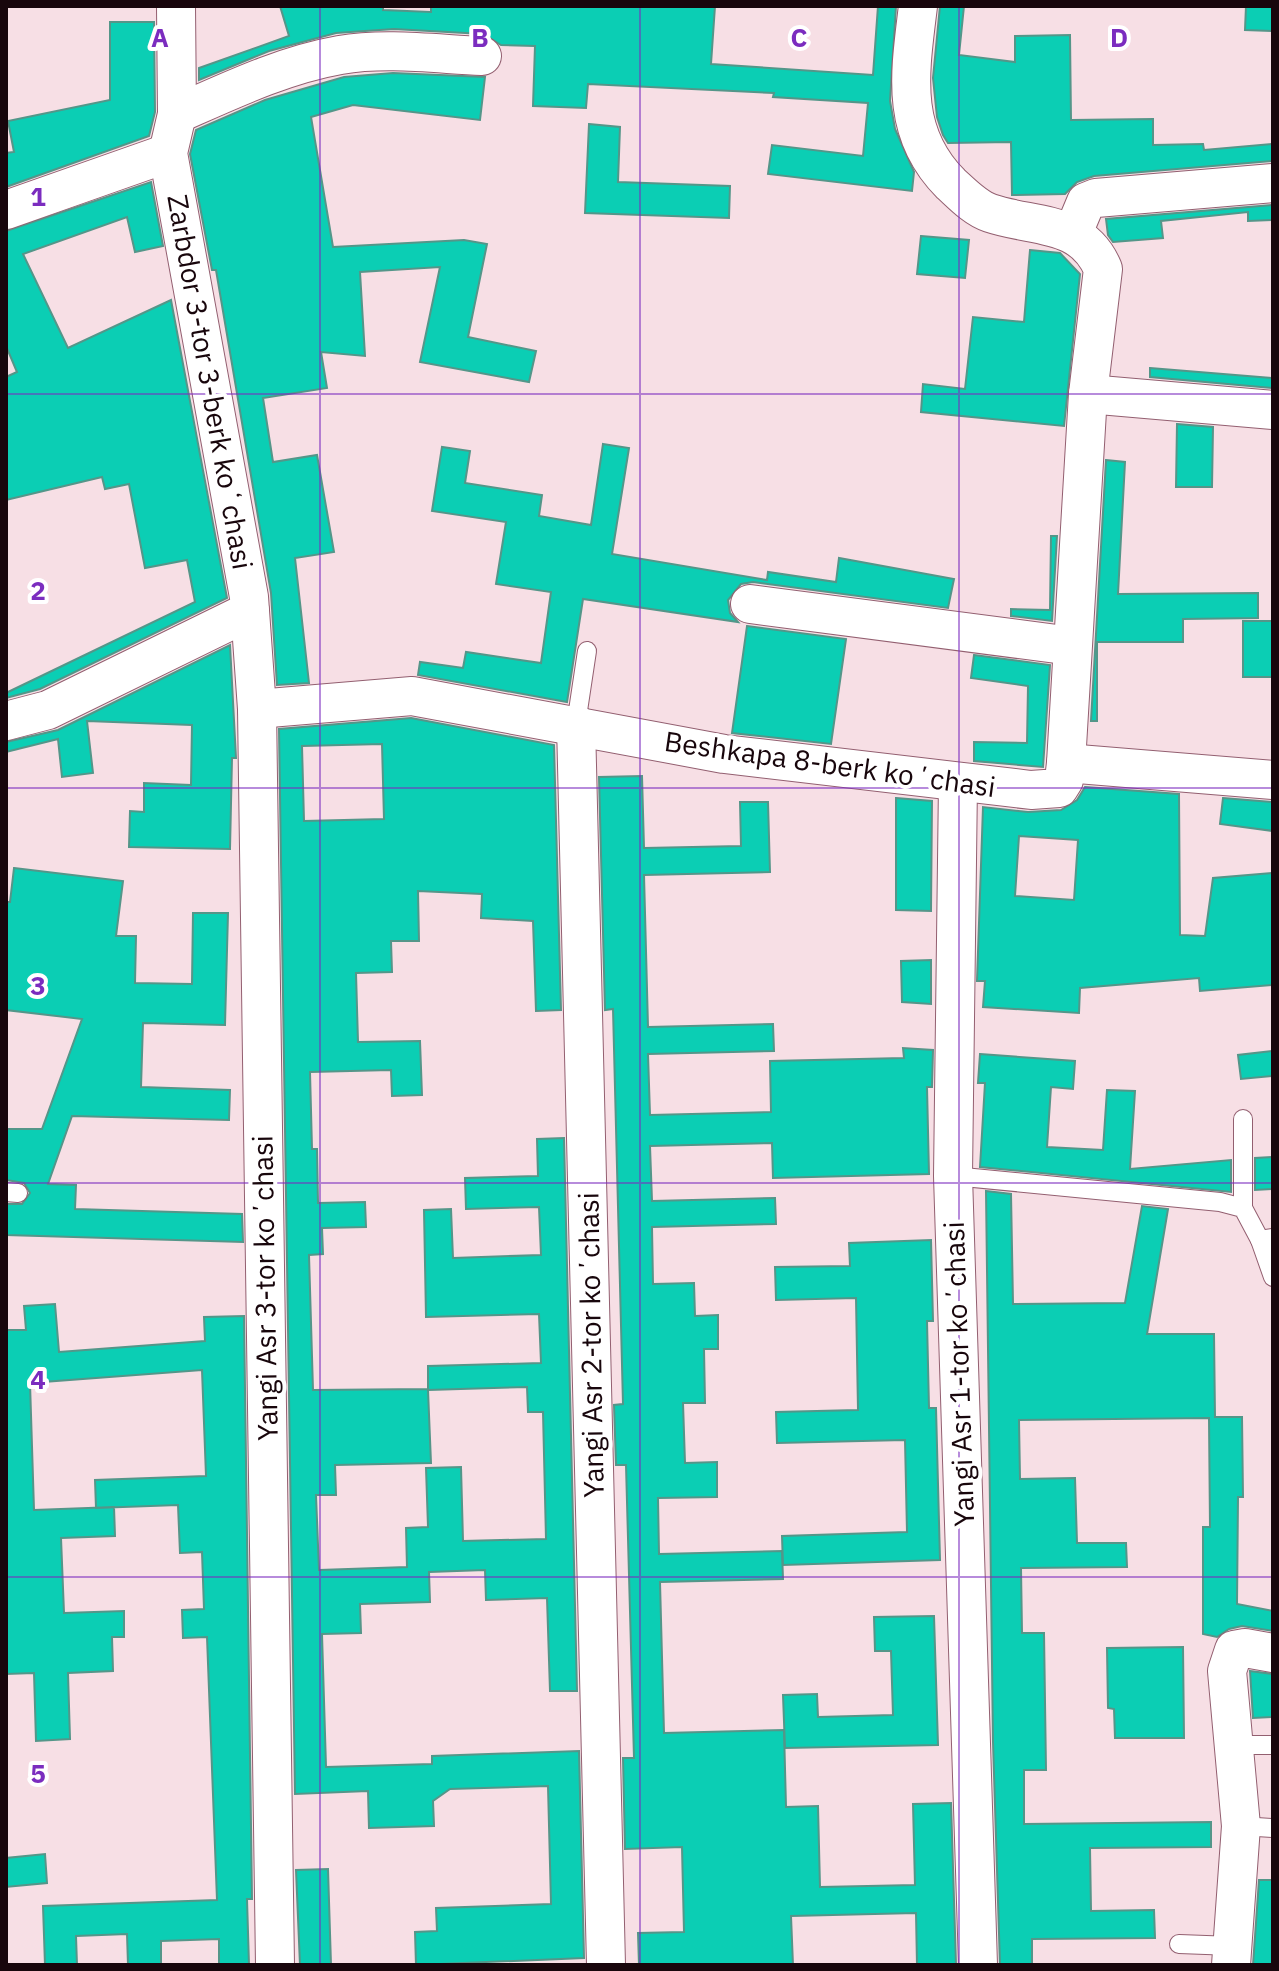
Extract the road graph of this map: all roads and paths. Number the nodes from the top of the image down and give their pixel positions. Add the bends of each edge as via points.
1 (176, 6) edge
2 (918, 6) edge
3 (482, 56) dead end
4 (177, 114) junction
5 (168, 153) junction
6 (1273, 183) edge
7 (6, 210) edge
8 (1073, 233) junction
9 (1088, 394) junction
10 (1273, 410) edge
11 (750, 604) dead end
12 (250, 611) junction
13 (1072, 646) junction
14 (587, 651) dead end
15 (257, 709) junction
16 (6, 721) edge
17 (576, 724) junction
18 (1066, 763) junction
19 (1273, 780) edge
20 (958, 782) junction
21 (1243, 1119) dead end
22 (953, 1176) junction
23 (1243, 1208) junction
24 (1266, 1239) edge
25 (1273, 1277) edge
26 (1273, 1653) edge
27 (1233, 1745) junction
28 (1273, 1745) edge
29 (1257, 1827) edge
30 (1179, 1944) dead end
31 (1232, 1955) edge
32 (275, 1965) edge
33 (606, 1965) edge
34 (978, 1965) edge

1 - 4 street, Zarbdor 3-tor 3-berk koʻchasi
2 - 8 street via 909,79 913,113 924,146 943,175 987,212
3 - 4 street via 388,51 341,55 253,81
4 - 5 street, Zarbdor 3-tor 3-berk koʻchasi
5 - 7 street, Zarbdor 3-tor 3-berk koʻchasi
5 - 12 street, Zarbdor 3-tor 3-berk koʻchasi
6 - 8 street via 1096,198 1086,202
8 - 9 street via 1096,252 1103,269
9 - 10 street
9 - 13 street
11 - 13 street
12 - 15 street, Yangi Asr 3-tor koʼchasi
12 - 16 street via 48,710
13 - 18 street
14 - 17 lane
15 - 17 street, Beshkapa 8-berk koʼchasi via 412,696
15 - 32 street, Yangi Asr 3-tor koʼchasi
17 - 20 street, Beshkapa 8-berk koʼchasi via 724,754
17 - 33 street, Yangi Asr 2-tor koʼchasi
18 - 19 street
18 - 20 street, Beshkapa 8-berk koʼchasi via 1059,788 1048,791
20 - 22 street, Yangi Asr 1-tor koʼchasi
21 - 23 lane
22 - 23 lane
22 - 34 street, Yangi Asr 1-tor koʼchasi
23 - 24 lane
24 - 25 lane
26 - 27 street via 1245,1648 1228,1657
27 - 28 lane
27 - 29 street
29 - 31 street
30 - 31 lane

